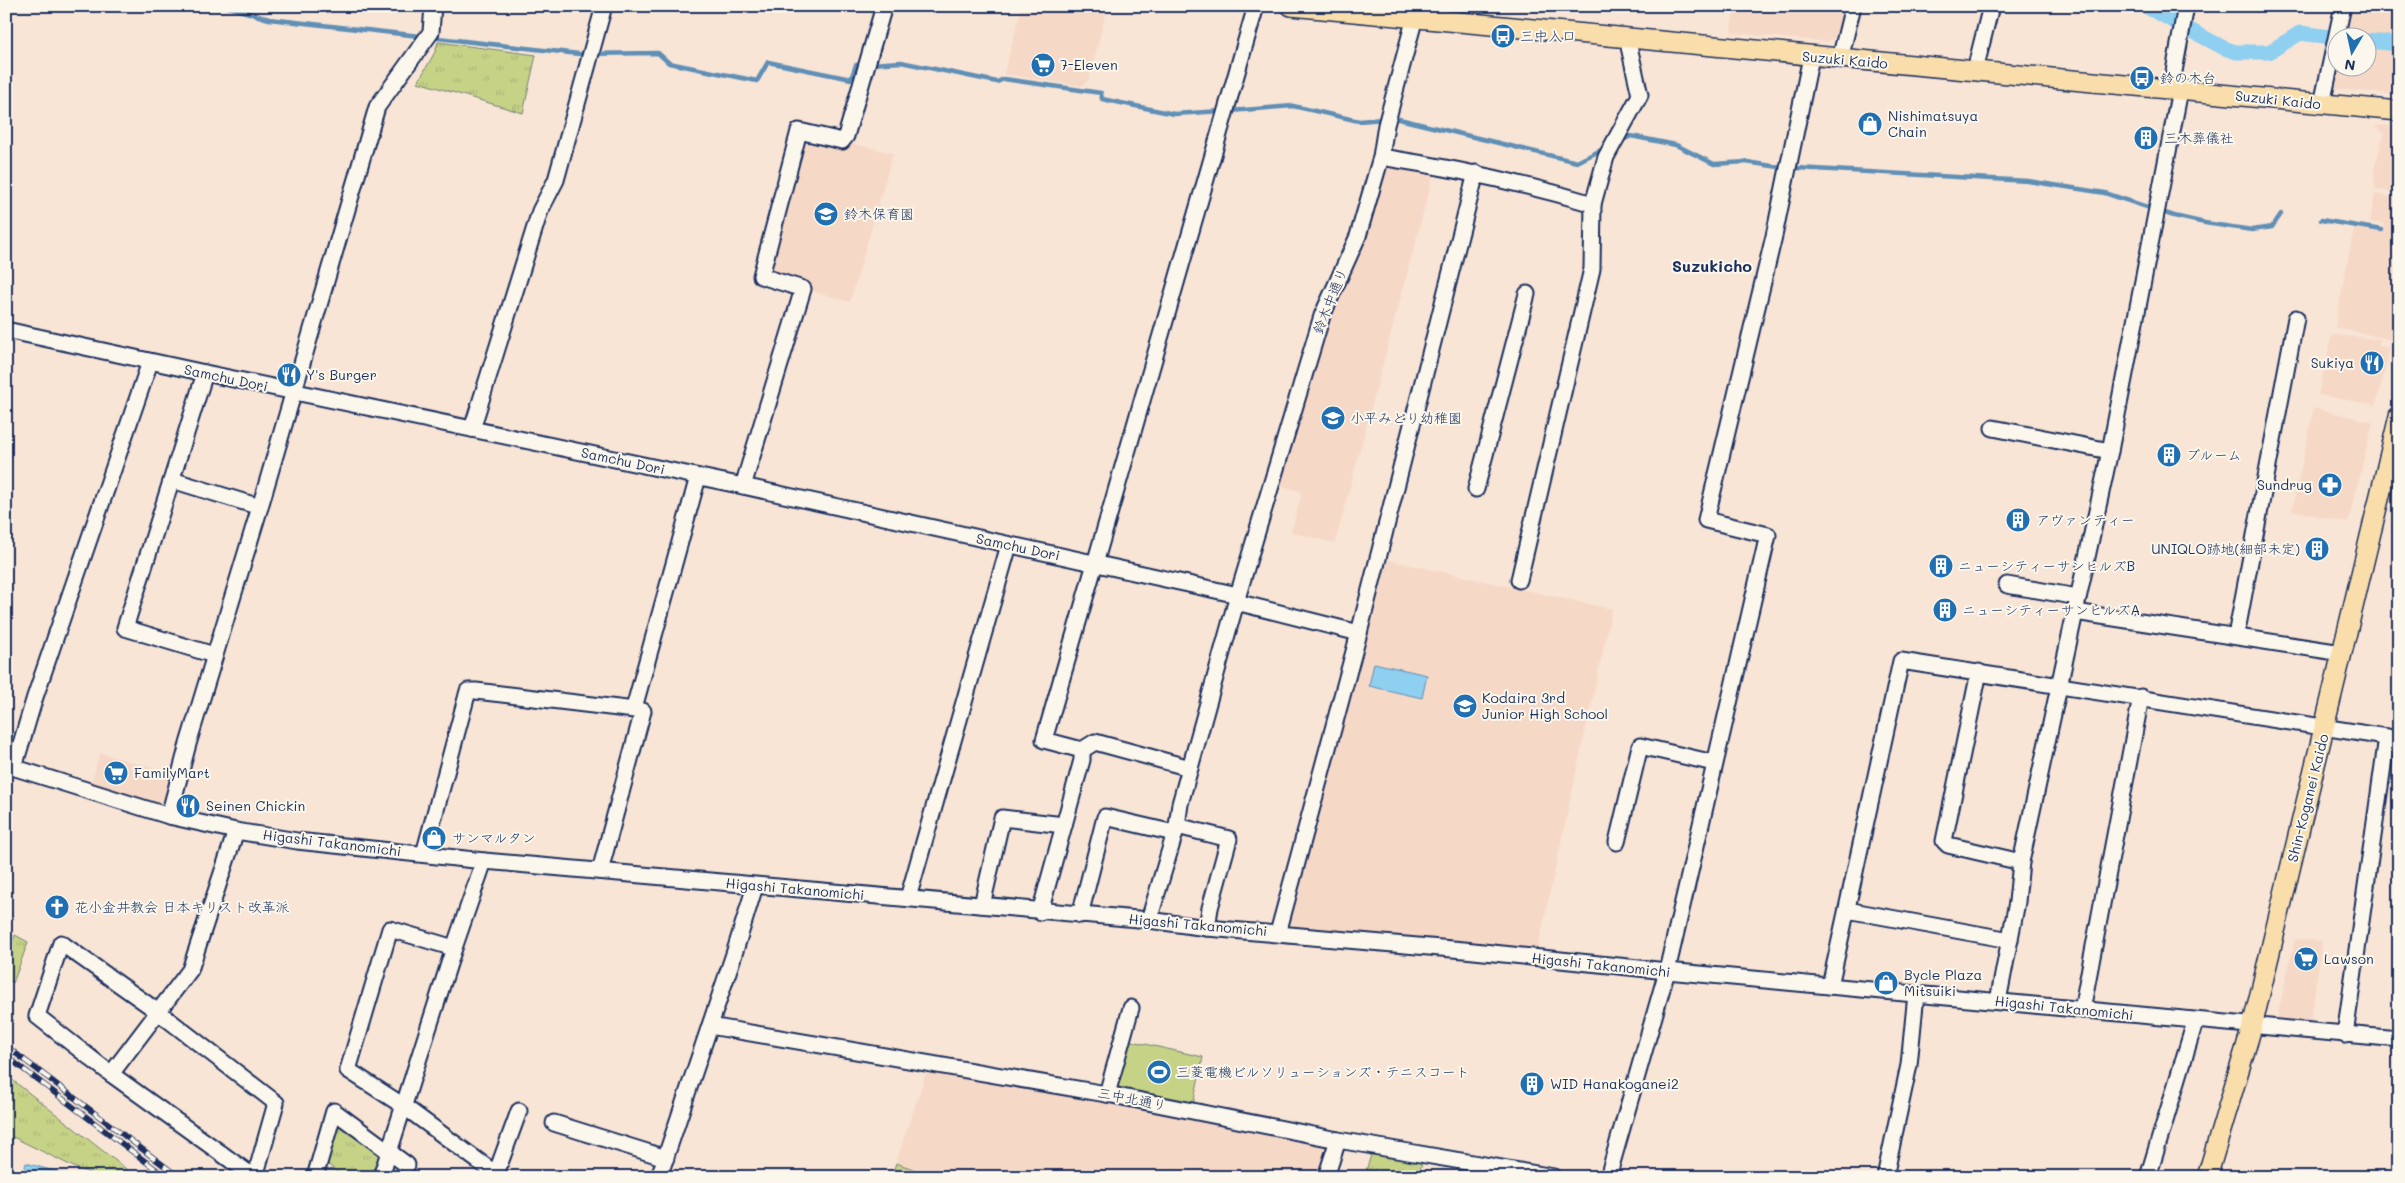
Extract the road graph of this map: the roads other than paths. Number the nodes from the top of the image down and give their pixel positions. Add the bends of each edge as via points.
1 (433, 6) edge
2 (604, 6) edge
3 (884, 6) edge
4 (1256, 6) edge
5 (1290, 6) edge
6 (1853, 6) edge
7 (1991, 6) edge
8 (2343, 6) edge
9 (1416, 12) edge
10 (2184, 19) edge
11 (1627, 38) junction
12 (1811, 57) junction
13 (1840, 59) junction
14 (1975, 70) junction
15 (2176, 89) junction
16 (2322, 104) junction
17 (2399, 111) edge
18 (1381, 157) junction
19 (1476, 173) junction
20 (1593, 204) junction
21 (1527, 294) dead end
22 (2296, 318) dead end
23 (6, 330) edge
24 (150, 362) junction
25 (205, 374) junction
26 (293, 392) junction
27 (2399, 416) edge
28 (1993, 428) dead end
29 (472, 429) junction
30 (2110, 451) junction
31 (698, 477) junction
32 (172, 480) junction
33 (743, 486) junction
34 (1476, 489) dead end
35 (260, 507) junction
36 (1009, 545) junction
37 (1095, 563) junction
38 (1519, 580) dead end
39 (2007, 585) dead end
40 (2078, 596) junction
41 (1237, 598) junction
42 (2075, 612) junction
43 (1359, 633) junction
44 (2236, 636) junction
45 (2342, 652) junction
46 (214, 655) junction
47 (1979, 672) junction
48 (2060, 684) junction
49 (2140, 698) junction
50 (634, 708) junction
51 (2325, 727) junction
52 (2393, 738) edge
53 (1082, 750) junction
54 (1714, 763) junction
55 (10, 766) edge
56 (1190, 768) junction
57 (168, 816) junction
58 (1064, 825) junction
59 (1175, 830) junction
60 (236, 832) junction
61 (1616, 842) dead end
62 (424, 854) junction
63 (484, 861) junction
64 (2021, 862) junction
65 (600, 871) junction
66 (755, 886) junction
67 (908, 898) junction
68 (982, 905) junction
69 (1847, 910) junction
70 (1040, 912) junction
71 (1080, 915) junction
72 (1149, 920) junction
73 (1207, 928) junction
74 (1278, 932) junction
75 (2010, 940) junction
76 (454, 948) junction
77 (1667, 972) junction
78 (1830, 986) junction
79 (1916, 994) junction
80 (1998, 1002) junction
81 (1132, 1008) dead end
82 (2082, 1010) junction
83 (157, 1011) junction
84 (2195, 1022) junction
85 (710, 1026) junction
86 (2252, 1027) junction
87 (2345, 1035) junction
88 (2399, 1039) edge
89 (110, 1074) junction
90 (1107, 1094) junction
91 (402, 1105) junction
92 (519, 1111) dead end
93 (554, 1123) dead end
94 (1338, 1140) junction
95 (389, 1152) junction
96 (666, 1158) junction
97 (407, 1165) dead end
98 (660, 1176) edge
99 (254, 1177) edge
100 (315, 1177) edge
101 (381, 1177) edge
102 (1326, 1177) edge
103 (1554, 1177) edge
104 (1608, 1177) edge
105 (1885, 1177) edge
106 (2148, 1177) edge
107 (2207, 1177) edge

1 - 26 street via 431,32 377,107
2 - 29 street via 556,180 540,211
3 - 33 street via 846,136 842,141 799,131 760,276 803,289
4 - 37 street
5 - 9 main road, Suzuki Kaido
6 - 13 street
7 - 14 street
8 - 16 street
9 - 11 main road, Suzuki Kaido
9 - 18 street, 鈴木中通り via 1387,118
10 - 15 street
11 - 12 main road, Suzuki Kaido
11 - 20 street via 1640,95 1607,156
12 - 13 main road, Suzuki Kaido
12 - 54 street via 1774,236 1706,520 1768,535
13 - 14 main road, Suzuki Kaido
14 - 15 main road, Suzuki Kaido
15 - 16 main road, Suzuki Kaido
15 - 30 street via 2155,220
16 - 17 main road, Suzuki Kaido
18 - 19 street
18 - 41 street, 鈴木中通り via 1358,236 1322,316
19 - 20 street
19 - 43 street
20 - 38 street via 1592,269
21 - 34 street
22 - 44 street
23 - 24 street, Samchu Dori
24 - 25 street, Samchu Dori
24 - 55 street
25 - 26 street, Samchu Dori
25 - 32 street
26 - 29 street, Samchu Dori
26 - 35 street
27 - 45 main road, Shin-Koganei Kaido
28 - 30 street
29 - 31 street, Samchu Dori
30 - 40 street
31 - 33 street, Samchu Dori
31 - 50 street
32 - 35 street
32 - 46 street via 125,628
33 - 36 street, Samchu Dori
35 - 46 street
36 - 37 street, Samchu Dori
36 - 67 street
37 - 41 street, Samchu Dori
37 - 53 street via 1044,740
39 - 40 street
40 - 42 street
41 - 43 street, Samchu Dori
41 - 56 street, 鈴木中通り
42 - 44 street
42 - 48 street
43 - 74 street
44 - 45 street
45 - 51 main road, Shin-Koganei Kaido
46 - 57 street
47 - 48 street
47 - 64 street via 1944,841 1948,845
47 - 69 street via 1901,661
48 - 49 street
48 - 64 street
49 - 51 street
49 - 82 street
50 - 62 street via 468,691
50 - 65 street via 643,711
51 - 52 street
51 - 86 main road, Shin-Koganei Kaido
52 - 87 street
53 - 56 street via 1095,742
53 - 58 street
54 - 61 street via 1640,746
54 - 77 street
55 - 57 street, Higashi Takanomichi
56 - 59 street, 鈴木中通り
57 - 60 street, Higashi Takanomichi
58 - 68 street via 1002,818
58 - 70 street
59 - 71 street via 1105,817
59 - 72 street, 鈴木中通り
59 - 73 street via 1229,839
60 - 62 street, Higashi Takanomichi
60 - 83 street via 190,970
62 - 63 street, Higashi Takanomichi
63 - 65 street, Higashi Takanomichi
63 - 76 street
64 - 75 street
65 - 66 street, Higashi Takanomichi
66 - 67 street, Higashi Takanomichi
66 - 85 street
67 - 68 street, Higashi Takanomichi
68 - 70 street, Higashi Takanomichi
69 - 75 street
69 - 78 street
70 - 71 street, Higashi Takanomichi
71 - 72 street, Higashi Takanomichi
72 - 73 street, Higashi Takanomichi
73 - 74 street, Higashi Takanomichi
74 - 77 street, Higashi Takanomichi
75 - 80 street
76 - 91 street
76 - 91 street via 390,929 348,1070
77 - 78 street, Higashi Takanomichi
77 - 104 street
78 - 79 street, Higashi Takanomichi
79 - 80 street, Higashi Takanomichi
79 - 105 street via 1909,1065
80 - 82 street, Higashi Takanomichi
81 - 90 street
82 - 84 street, Higashi Takanomichi
83 - 89 street
83 - 89 street via 62,943 37,1016
83 - 99 street via 276,1103
84 - 86 street, Higashi Takanomichi
84 - 106 street
85 - 90 street, 三中北通り
85 - 96 street
86 - 87 street, Higashi Takanomichi
86 - 107 main road, Shin-Koganei Kaido
87 - 88 street, Higashi Takanomichi
89 - 99 street
90 - 94 street, 三中北通り
91 - 92 street via 496,1174
91 - 95 street
93 - 96 street
94 - 102 street
94 - 103 street, 三中北通り
95 - 97 street
95 - 100 street via 334,1111
95 - 101 street
96 - 98 street

